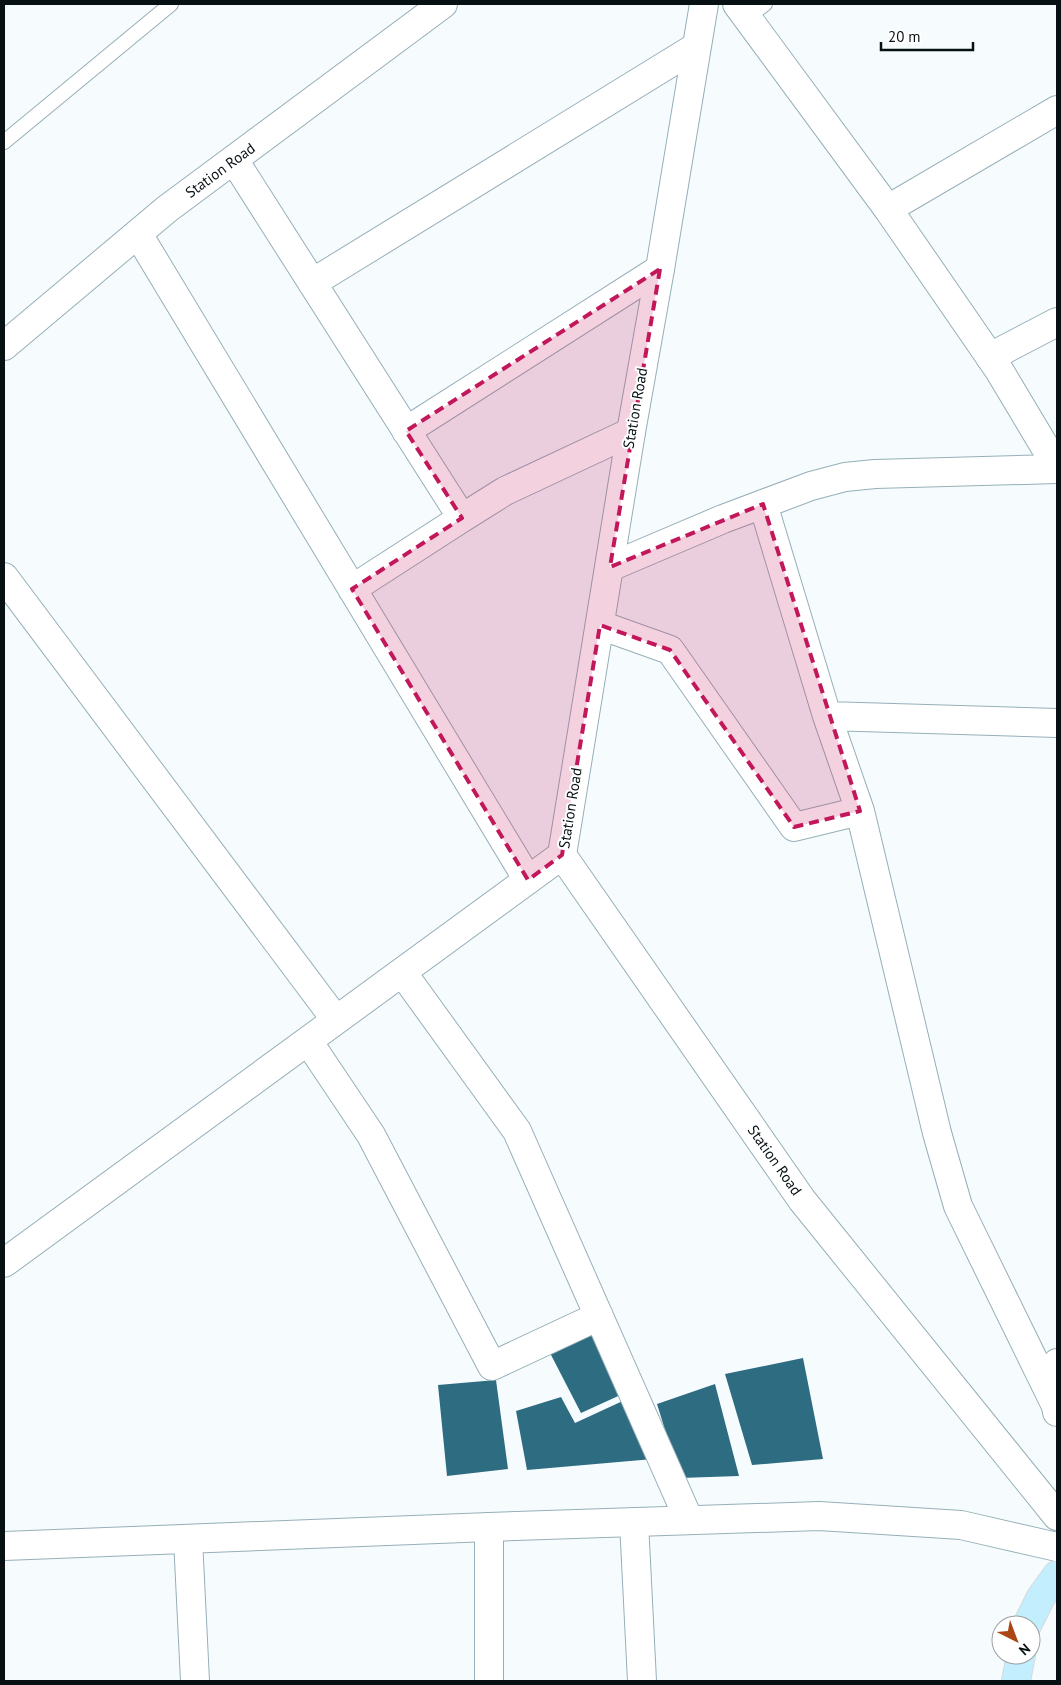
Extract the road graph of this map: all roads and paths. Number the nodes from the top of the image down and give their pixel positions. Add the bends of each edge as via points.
1 (171, 4) edge
2 (444, 4) edge
3 (704, 4) edge
4 (750, 8) edge
5 (696, 47) junction
6 (1057, 110) edge
7 (4, 142) edge
8 (234, 160) junction
9 (888, 209) junction
10 (138, 234) junction
11 (660, 269) junction
12 (312, 283) junction
13 (1057, 322) edge
14 (4, 346) edge
15 (990, 357) junction
16 (406, 431) junction
17 (631, 432) junction
18 (1057, 468) edge
19 (763, 504) junction
20 (462, 518) junction
21 (610, 567) junction
22 (4, 577) edge
23 (352, 589) junction
24 (600, 625) junction
25 (827, 716) junction
26 (1057, 723) edge
27 (860, 811) junction
28 (562, 855) junction
29 (528, 880) junction
30 (402, 972) junction
31 (336, 1020) junction
32 (308, 1040) junction
33 (4, 1263) edge
34 (599, 1316) junction
35 (1057, 1363) edge
36 (1056, 1409) edge
37 (1057, 1516) edge
38 (689, 1520) junction
39 (634, 1522) junction
40 (489, 1526) junction
41 (188, 1539) junction
42 (4, 1546) edge
43 (1057, 1547) edge
44 (1057, 1575) edge
45 (1032, 1615) edge
46 (1019, 1665) edge
47 (195, 1681) edge
48 (489, 1681) edge
49 (642, 1681) edge
50 (1016, 1681) edge

1 - 7 lane
2 - 8 street, Station Road
3 - 5 street, Station Road
4 - 9 street
5 - 11 street, Station Road
5 - 12 street
6 - 9 street
8 - 10 street, Station Road
8 - 12 street
9 - 15 street
10 - 14 street, Station Road
10 - 23 street
11 - 16 street
11 - 17 street, Station Road
12 - 16 street
13 - 15 street
15 - 18 street
16 - 20 street
17 - 20 street via 505,491
17 - 21 street, Station Road
18 - 19 street via 844,477
19 - 21 street
19 - 25 street
20 - 23 street
21 - 24 street, Station Road
22 - 31 street
23 - 29 street
24 - 27 street via 670,650 794,827
24 - 28 street, Station Road
25 - 26 street
25 - 27 street
27 - 36 street via 937,1133 958,1206
28 - 29 street
28 - 37 street, Station Road via 802,1200
29 - 30 street
30 - 31 street
30 - 34 street via 517,1131
31 - 32 street
32 - 33 street
32 - 34 street via 370,1135 492,1366
34 - 38 street
35 - 36 street
38 - 39 street
38 - 43 street via 819,1516 961,1525
39 - 40 street
39 - 49 street
40 - 41 street
40 - 48 street
41 - 42 street
41 - 47 street
44 - 45 main road
46 - 50 main road

